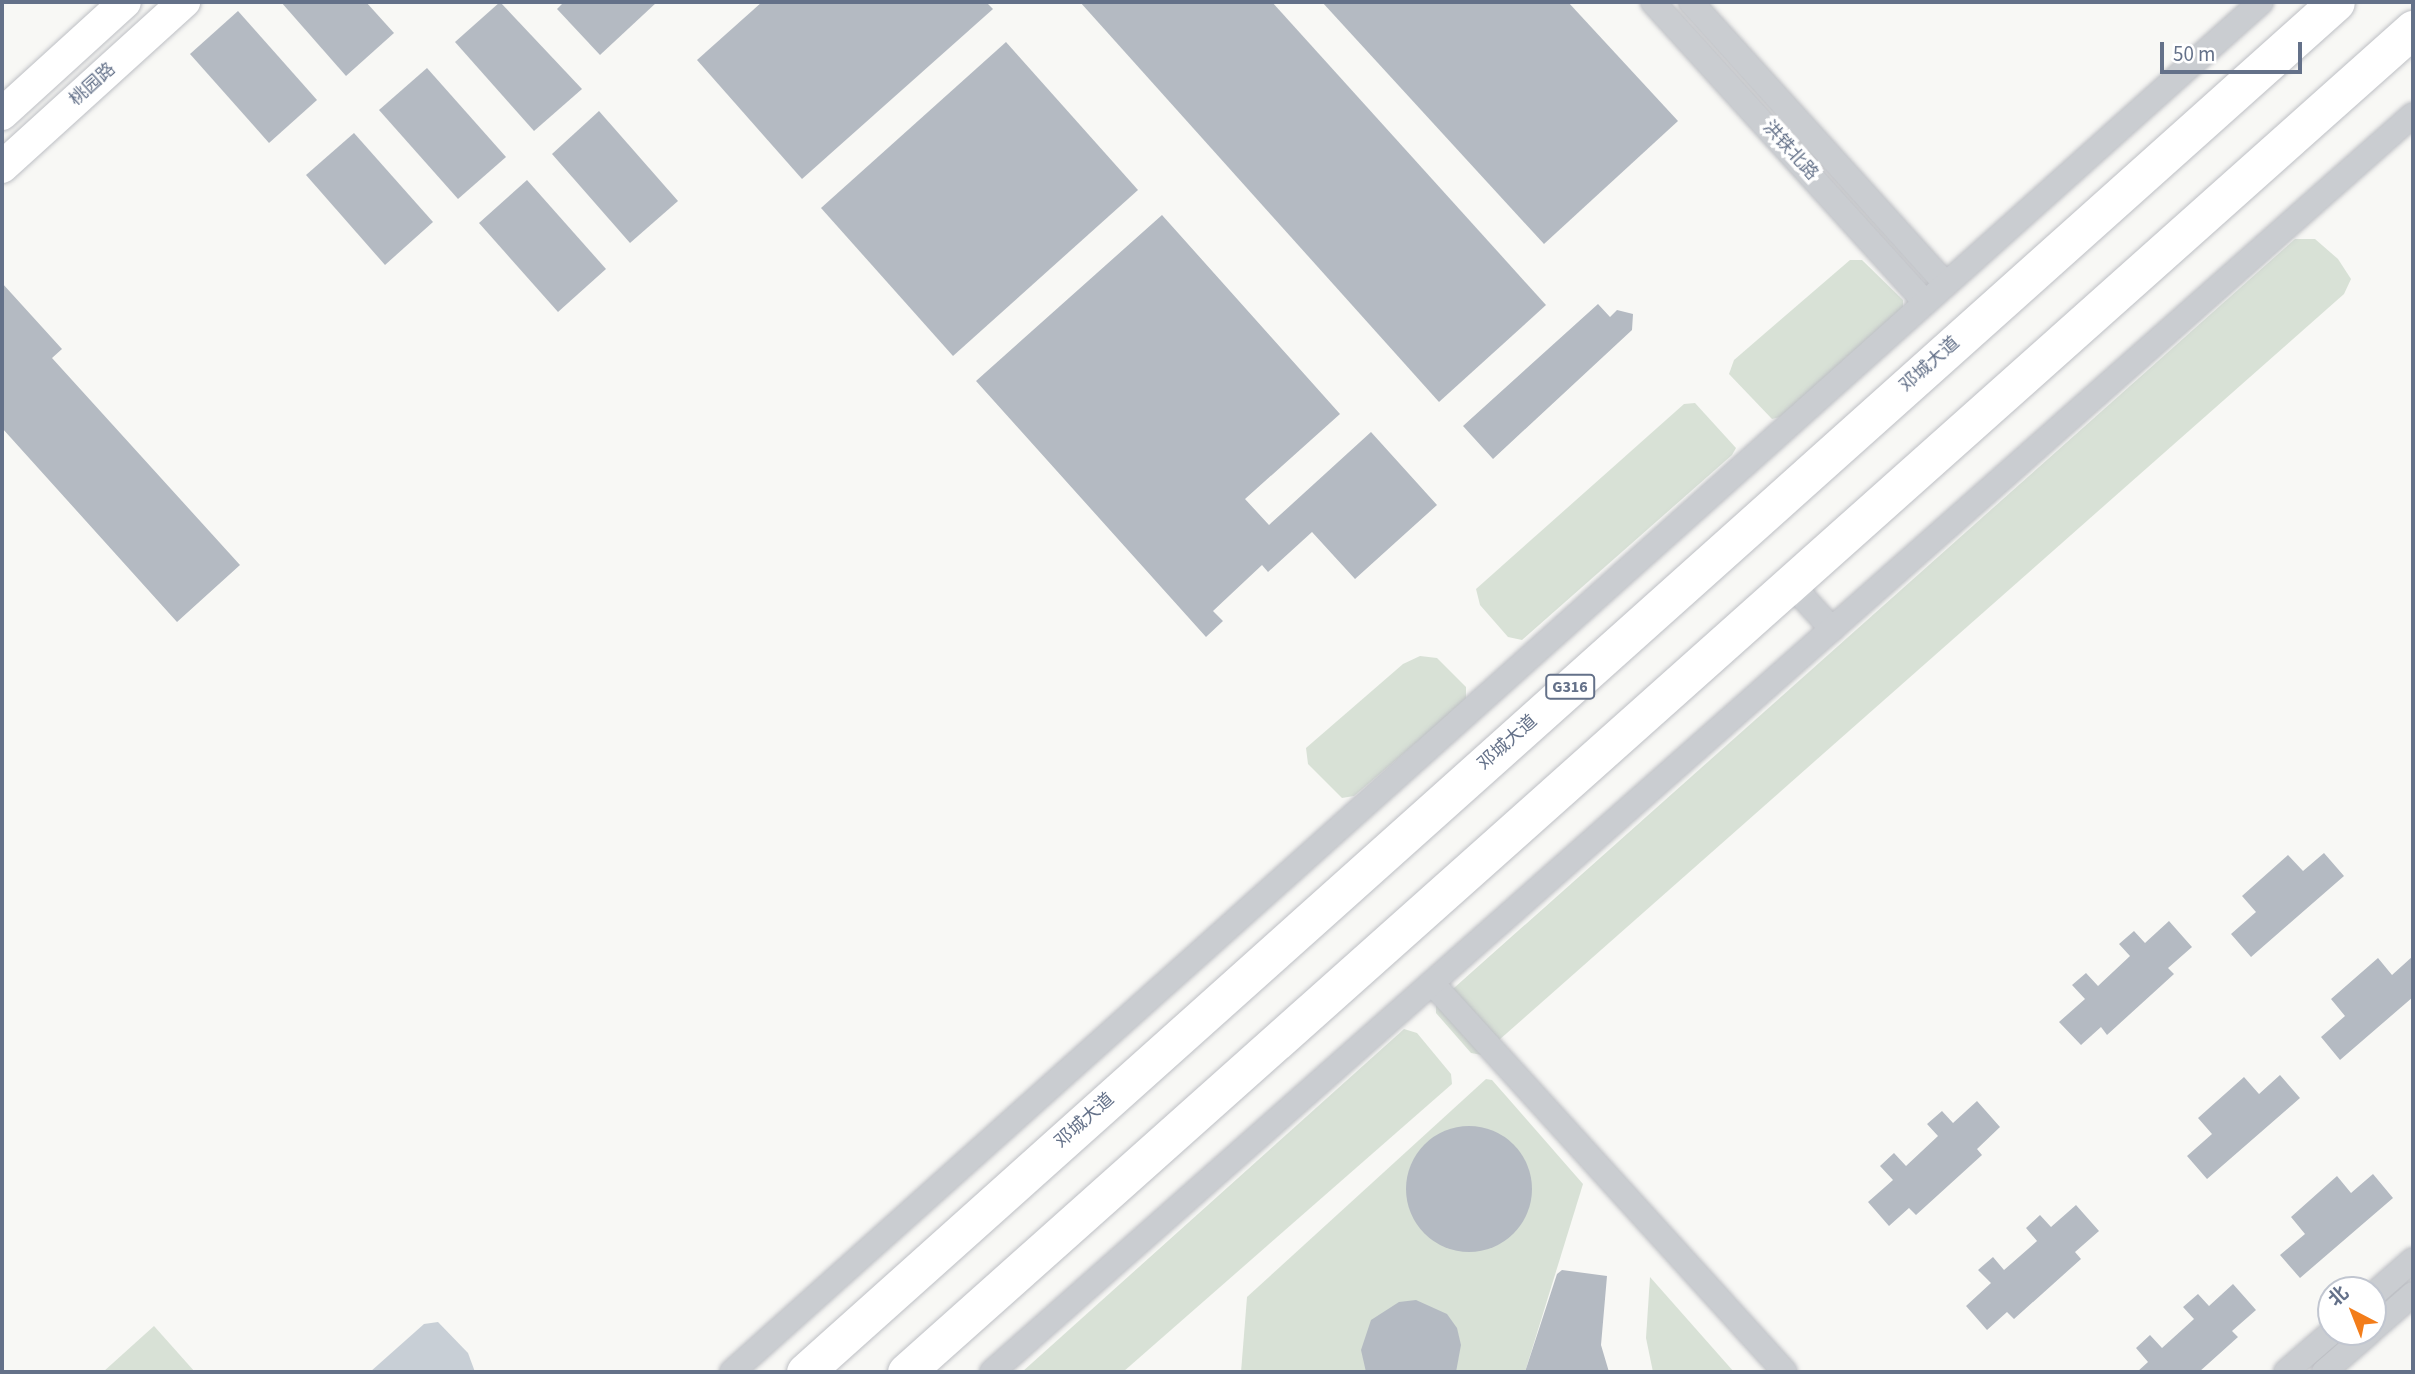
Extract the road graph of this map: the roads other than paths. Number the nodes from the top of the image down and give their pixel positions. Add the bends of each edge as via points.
1 (125, 2) edge
2 (184, 2) edge
3 (1653, 2) edge
4 (1690, 2) edge
5 (2261, 2) edge
6 (2336, 2) edge
7 (2413, 29) edge
8 (2, 114) edge
9 (2413, 115) edge
10 (2, 167) edge
11 (1946, 284) junction
12 (1925, 302) junction
13 (1791, 584) junction
14 (1832, 629) junction
15 (1432, 983) junction
16 (2413, 1260) edge
17 (2387, 1283) edge
18 (2413, 1294) edge
19 (2387, 1317) edge
20 (2317, 1345) edge
21 (2354, 1346) edge
22 (732, 1372) edge
23 (805, 1372) edge
24 (906, 1372) edge
25 (992, 1372) edge
26 (1785, 1372) edge
27 (2286, 1372) edge
28 (2324, 1372) edge

1 - 8 main road
2 - 10 main road, 桃园路
3 - 12 street, 洪铁北路
4 - 11 street, 洪铁北路
5 - 11 street
6 - 23 highway, 邓城大道 / G316
7 - 13 highway
9 - 14 street
11 - 12 street
12 - 22 street
13 - 14 street
13 - 24 highway
14 - 15 street
15 - 25 street
15 - 26 street
16 - 17 street
18 - 19 street
20 - 27 street
21 - 28 street

